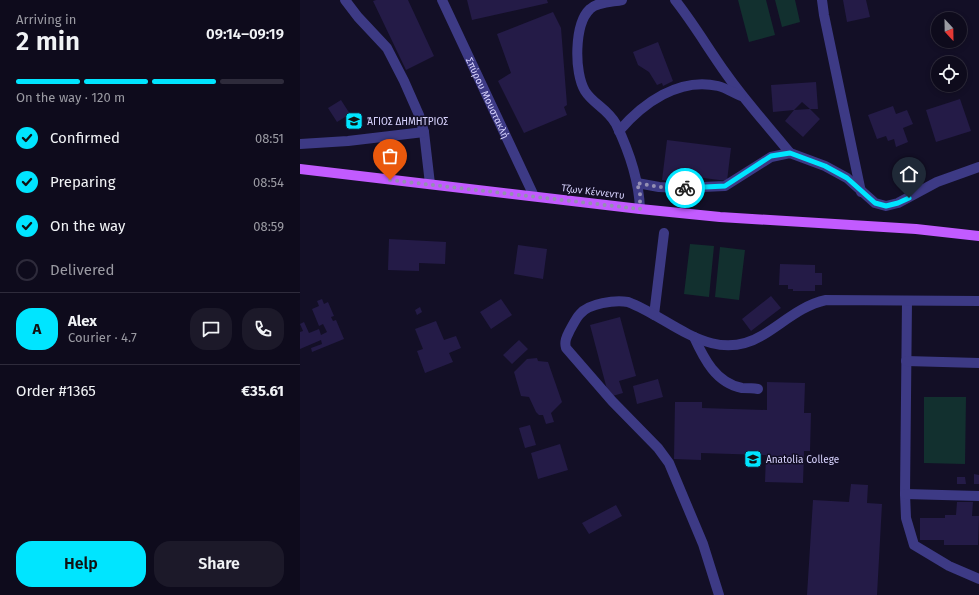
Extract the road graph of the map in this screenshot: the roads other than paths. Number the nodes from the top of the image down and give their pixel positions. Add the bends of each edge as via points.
1 (345, 0) edge
2 (442, 0) edge
3 (622, 0) edge
4 (675, 0) edge
5 (822, 0) edge
6 (594, 3) edge
7 (743, 97) junction
8 (619, 131) junction
9 (424, 132) junction
10 (300, 144) edge
11 (790, 153) junction
12 (979, 167) edge
13 (300, 169) edge
14 (637, 183) junction
15 (430, 184) junction
16 (861, 192) junction
17 (534, 196) junction
18 (640, 209) junction
19 (664, 232) dead end
20 (979, 236) edge
21 (907, 301) junction
22 (979, 301) edge
23 (654, 315) junction
24 (694, 337) junction
25 (906, 361) junction
26 (979, 363) edge
27 (758, 389) dead end
28 (905, 494) junction
29 (979, 496) edge
30 (979, 579) edge
31 (719, 595) edge

1 - 9 street via 387,48 420,115
2 - 17 street, Σπύρου Μουστακλή
3 - 6 street
4 - 7 street
5 - 16 street
6 - 8 street via 581,28 578,71 586,92 611,117
7 - 8 street via 719,86 696,84 672,90 649,102
7 - 11 street
8 - 14 street
9 - 10 street
9 - 15 street
11 - 14 street via 771,156 725,186 680,188
11 - 16 street via 825,166 847,178
12 - 16 street via 937,182 898,203 886,206 875,203
13 - 15 main road, Τζων Κέννεντυ
14 - 18 street
15 - 17 main road, Τζων Κέννεντυ
17 - 18 main road, Τζων Κέννεντυ
18 - 20 main road, Τζων Κέννεντυ
19 - 23 street
21 - 22 street
21 - 24 street via 820,301 796,313 757,339 741,345 721,345
21 - 25 street
23 - 24 street
23 - 31 street via 625,301 592,306 579,314 566,338 565,346 669,463 699,535
24 - 27 street via 712,371 740,388
25 - 26 street
25 - 28 street
28 - 29 street
28 - 30 street via 906,518 914,545 949,566

